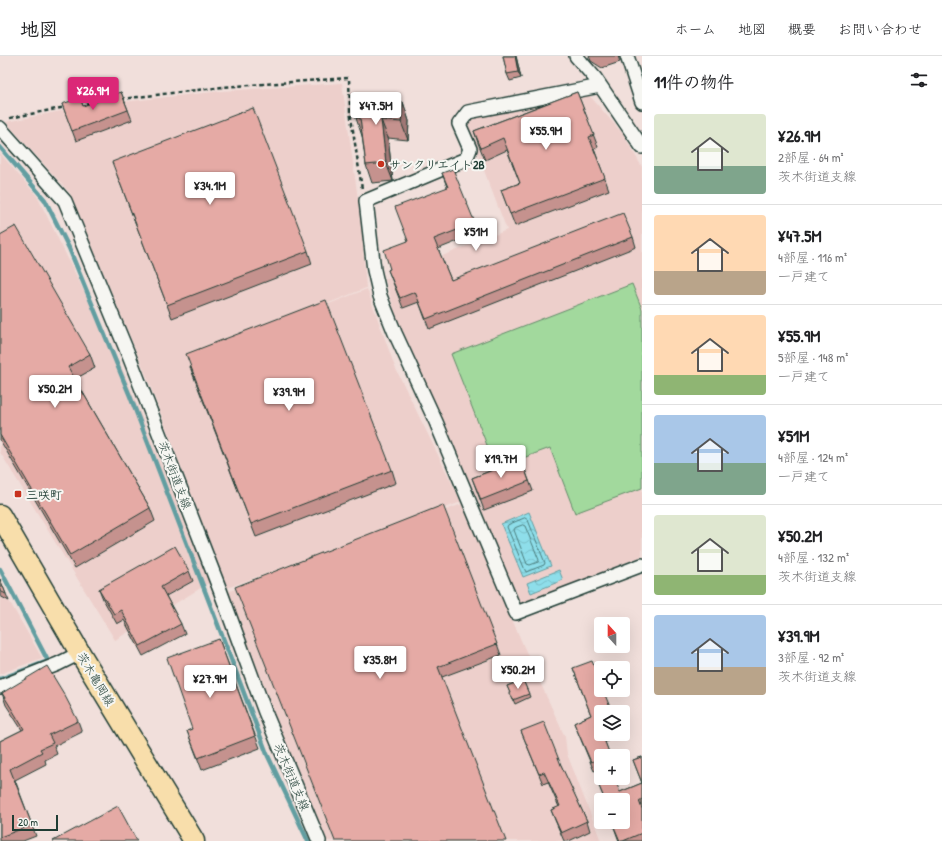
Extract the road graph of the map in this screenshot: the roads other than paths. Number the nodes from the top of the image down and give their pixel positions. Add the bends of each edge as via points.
1 (576, 56) edge
2 (627, 56) edge
3 (600, 86) junction
4 (642, 102) edge
5 (4, 123) edge
6 (642, 147) edge
7 (0, 515) edge
8 (642, 565) edge
9 (80, 653) junction
10 (0, 687) edge
11 (194, 841) edge
12 (319, 841) edge

1 - 3 street
2 - 4 street
3 - 6 street
3 - 8 street via 468,112 459,124 470,150 466,159 366,201 374,270 380,296 516,613
5 - 12 street, 茨木街道支線 via 65,201 129,356 265,712
7 - 9 main road, 茨木亀岡線
9 - 10 street
9 - 11 main road, 茨木亀岡線

